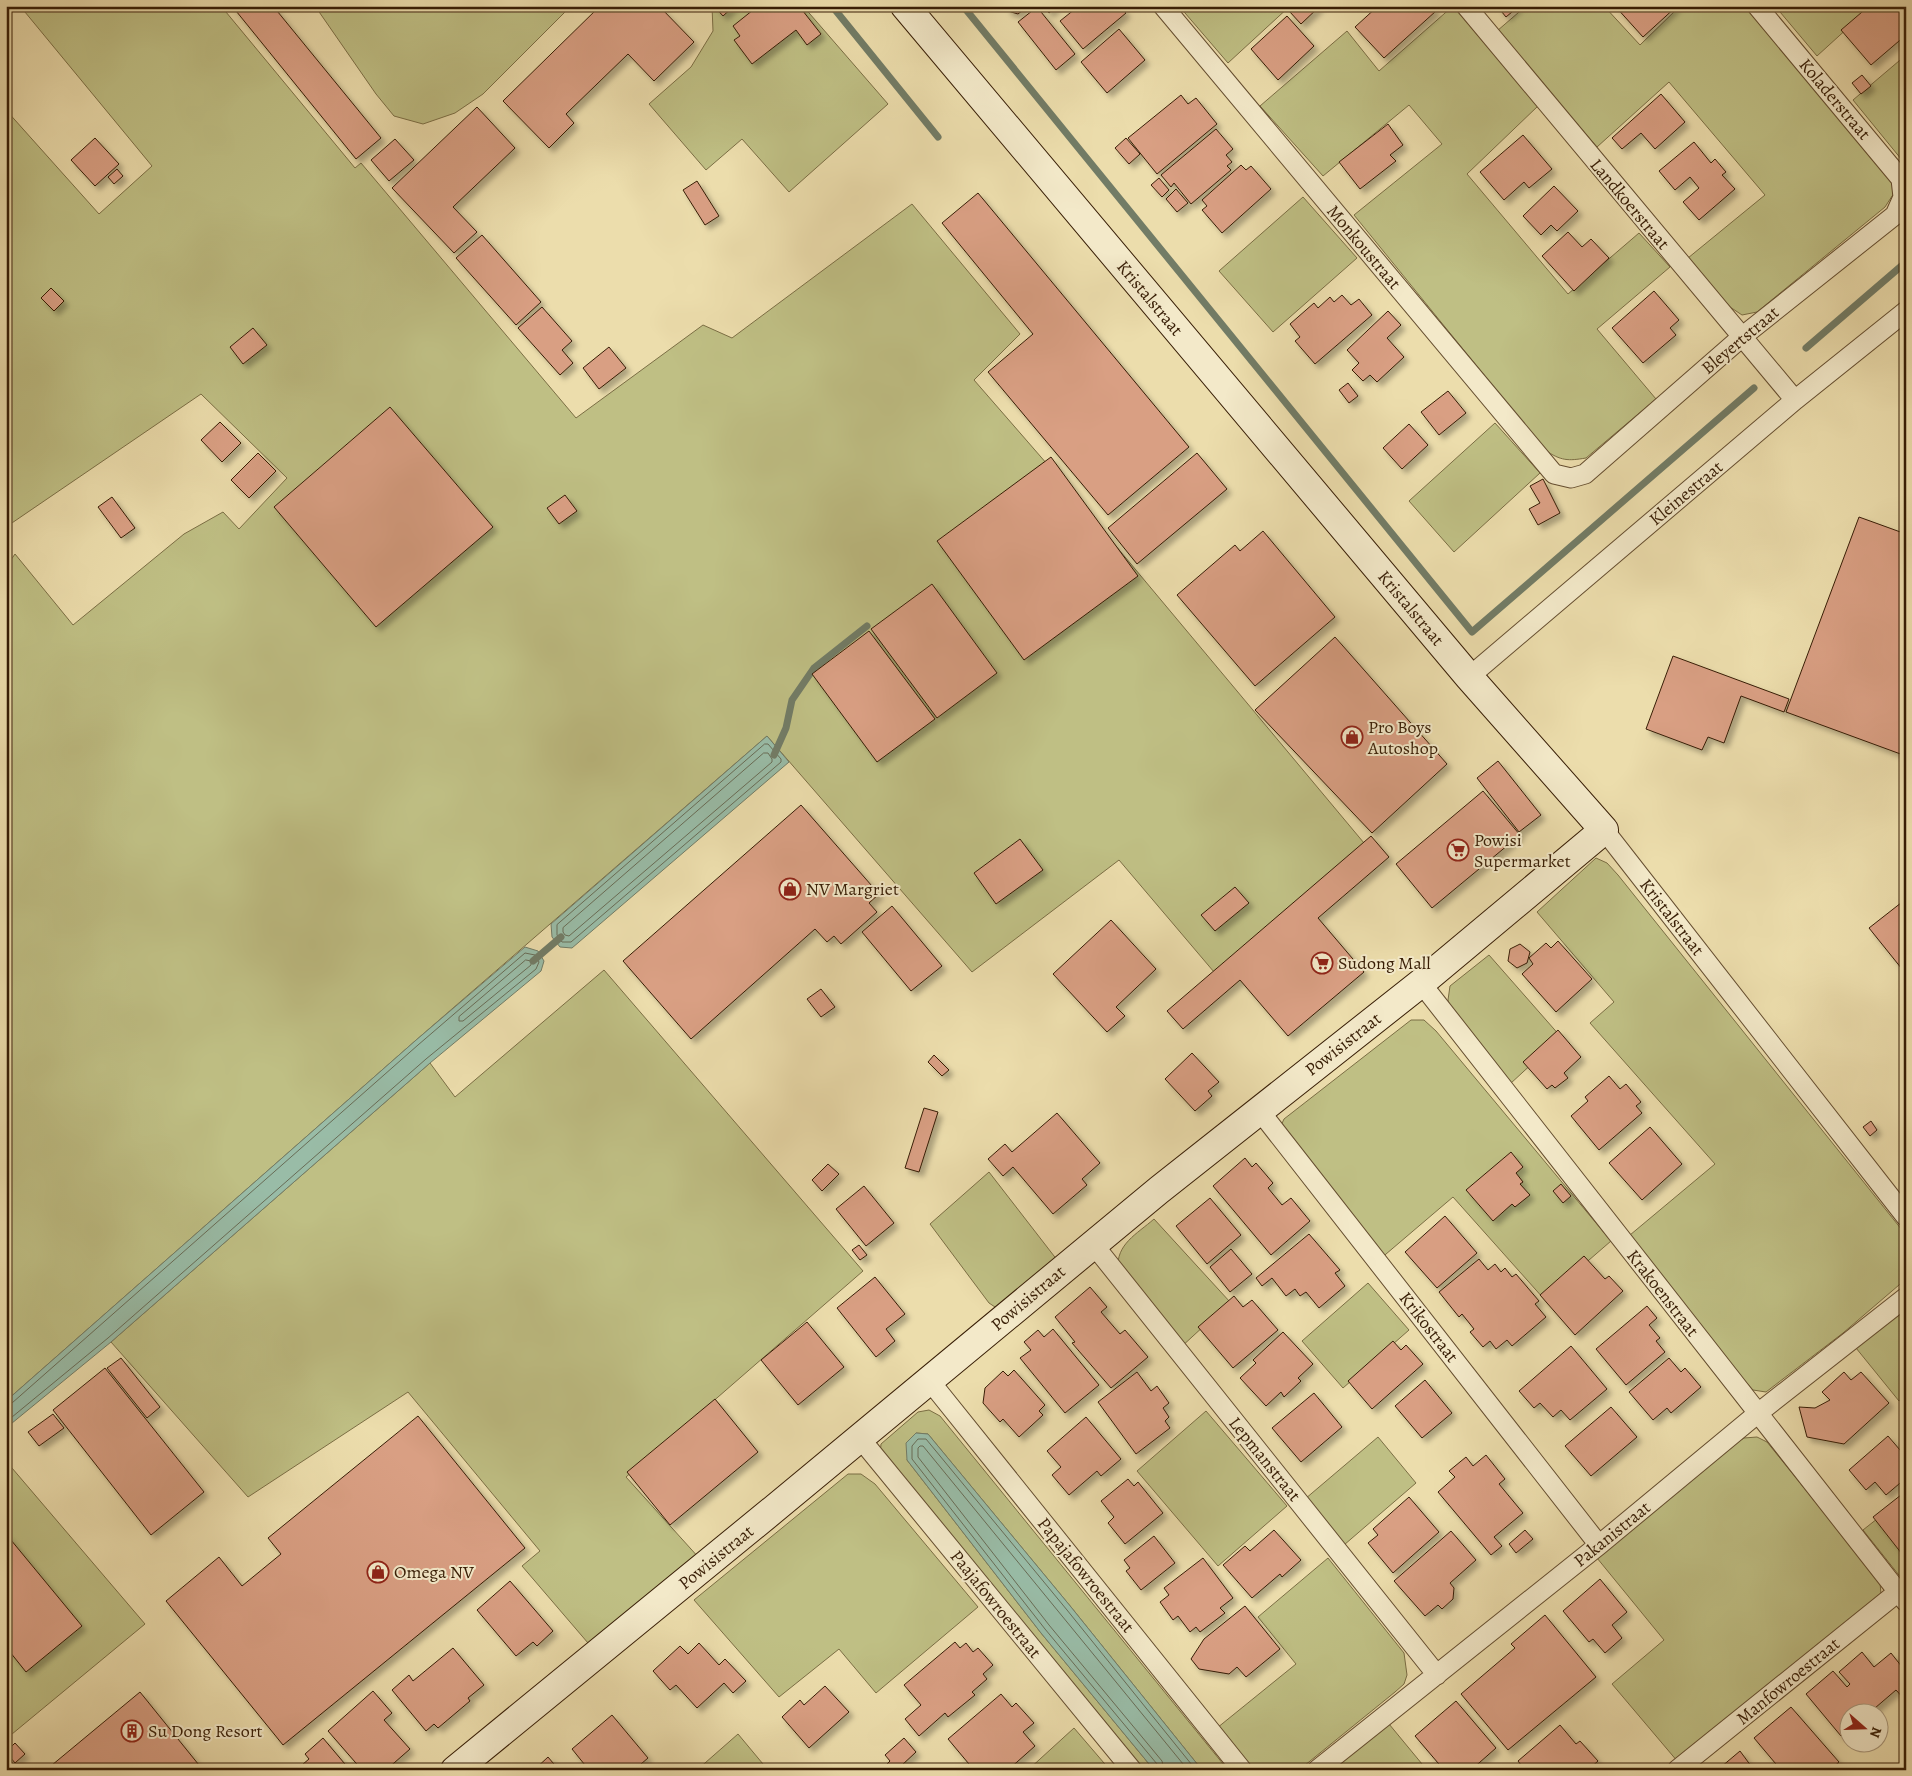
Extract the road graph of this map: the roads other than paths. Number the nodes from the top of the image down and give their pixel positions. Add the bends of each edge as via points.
1 (905, 6) edge
2 (1163, 6) edge
3 (1466, 6) edge
4 (1757, 6) edge
5 (1903, 197) joint
6 (1906, 311) edge
7 (1743, 336) junction
8 (1795, 400) junction
9 (1571, 478) joint
10 (1469, 678) junction
11 (1604, 830) junction
12 (1421, 983) junction
13 (1259, 1110) junction
14 (1906, 1217) edge
15 (1094, 1244) junction
16 (1906, 1297) edge
17 (929, 1380) junction
18 (1757, 1414) junction
19 (859, 1437) junction
20 (1600, 1545) junction
21 (1902, 1597) edge
22 (1437, 1675) junction
23 (455, 1770) edge
24 (1132, 1770) edge
25 (1242, 1770) edge
26 (1318, 1770) edge
27 (1678, 1770) edge

1 - 10 street, Kristalstraat
2 - 9 street, Monkoustraat via 1554,474
3 - 7 street, Landkoerstraat
4 - 5 street, Koladerstraat via 1901,179
5 - 7 street, Bleyertstraat via 1895,215
6 - 8 street, Kleinestraat
7 - 8 street, Landkoerstraat
7 - 9 street, Bleyertstraat via 1585,474
8 - 10 street, Kleinestraat
10 - 11 street, Kristalstraat
11 - 12 street, Powisistraat
11 - 14 street, Kristalstraat
12 - 13 street, Powisistraat
12 - 18 street, Krakoenstraat
13 - 15 street, Powisistraat
13 - 20 street, Krikostraat
15 - 17 street, Powisistraat
15 - 22 street, Lepmanstraat
16 - 18 street, Pakanistraat
17 - 19 street, Powisistraat
17 - 25 street, Papajafowroestraat
18 - 20 street, Pakanistraat
18 - 21 street, Krakoenstraat
19 - 23 street, Powisistraat
19 - 24 street, Paajafowroestraat
20 - 22 street, Pakanistraat
21 - 27 street, Manfowroestraat
22 - 26 street, Pakanistraat

